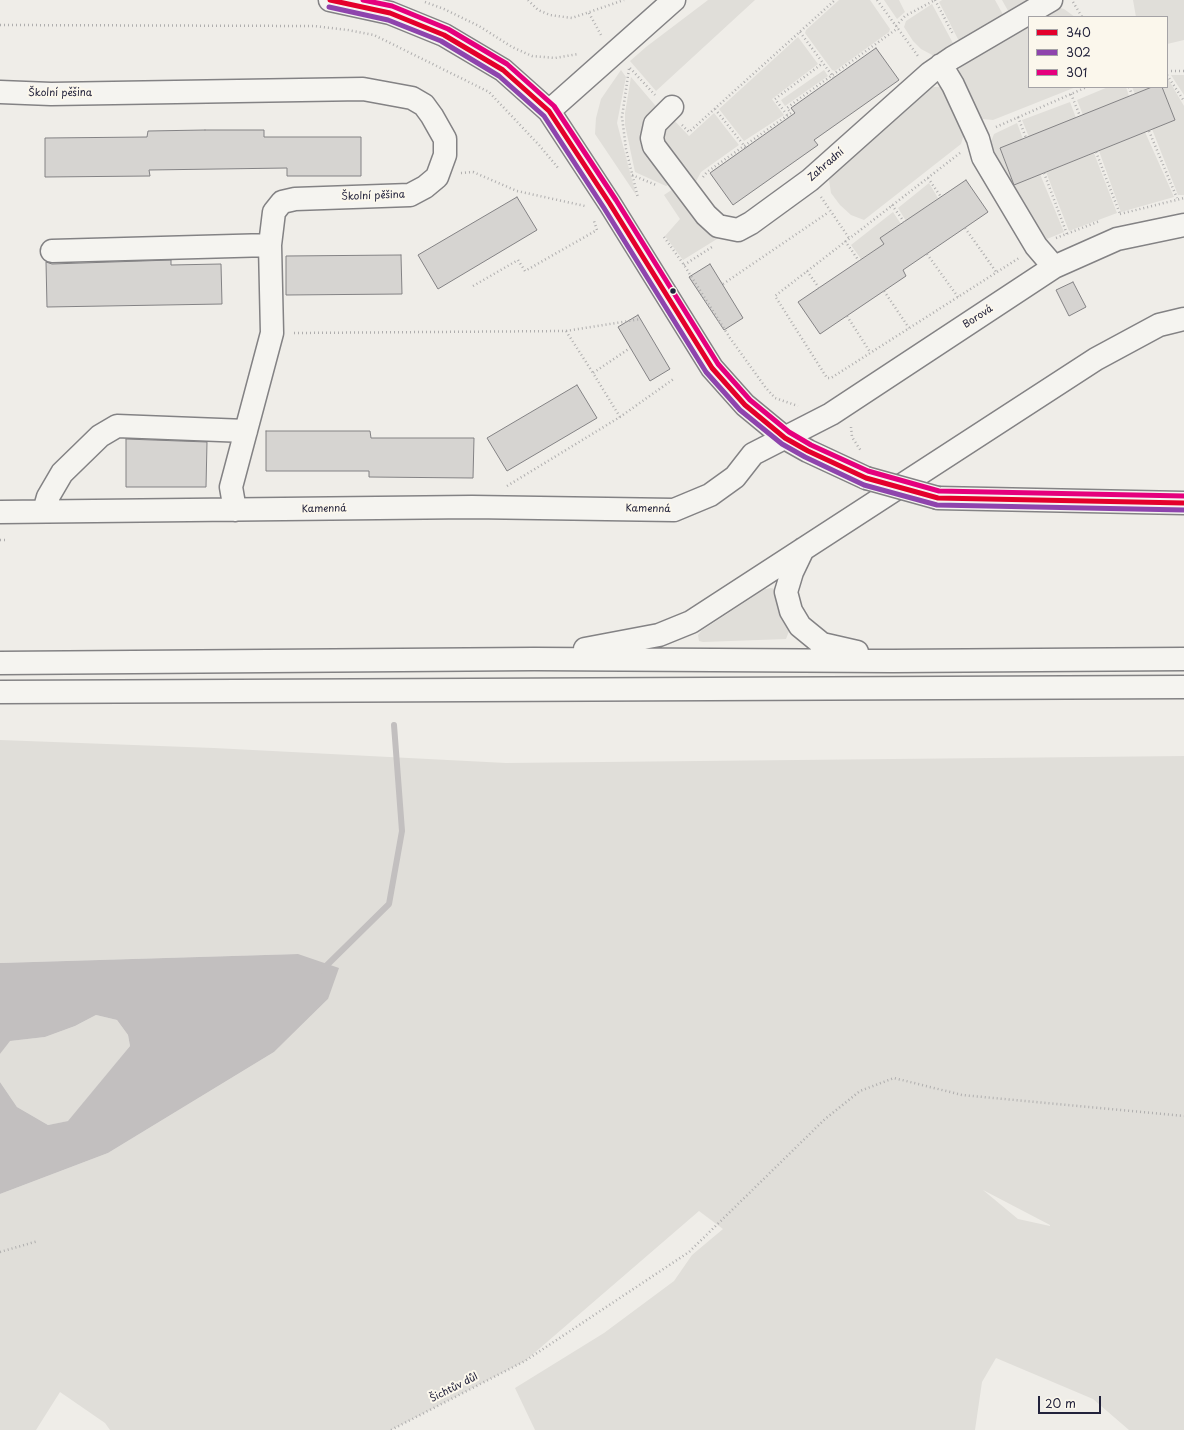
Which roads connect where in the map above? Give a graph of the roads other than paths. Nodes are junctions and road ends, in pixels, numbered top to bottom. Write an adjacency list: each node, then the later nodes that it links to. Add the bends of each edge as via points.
1 (330, 0): 7 (main road, via 390,13 444,35 503,70)
2 (674, 0): 7 (main road)
3 (1051, 0): 4 (main road, Zahradní)
4 (935, 69): 6 (main road, Zahradní, via 810,180 738,230 718,226 706,215 654,146 652,138 655,124); 11 (main road, via 953,85 978,139 983,157 1036,246)
5 (0, 92): 9 (main road, Školní pěšina, via 51,94 363,89 399,94 424,105 445,139 445,155 437,177 410,195 295,199 282,202 274,212)
6 (670, 108)
7 (549, 111): 14 (main road, via 712,368 745,405)
8 (1184, 225): 11 (main road, Borová, via 1117,239)
9 (270, 245): 10 (main road); 13 (main road, Školní pěšina, via 272,333)
10 (52, 251)
11 (1054, 267): 14 (main road, Borová, via 841,418)
12 (1184, 319): 19 (main road, via 1159,325 1096,359)
13 (246, 431): 16 (main road, Školní pěšina, via 231,487); 17 (main road, via 117,426 100,436 62,473 48,497)
14 (785, 438): 15 (main road, bridge, via 866,478 938,498); 16 (main road, Kamenná, via 753,454 735,476 710,495 674,510 472,507)
15 (1184, 503)
16 (235, 510): 17 (main road, Kamenná)
17 (44, 511): 18 (main road, Kamenná)
18 (0, 512)
19 (804, 548): 20 (main road, via 691,622 659,635); 22 (main road, via 792,572 786,592 791,611 800,626 822,644)
20 (534, 658): 22 (main road); 23 (main road)
21 (1184, 659): 22 (main road)
22 (893, 661)
23 (0, 663)
24 (1184, 687): 25 (main road)
25 (0, 692)

